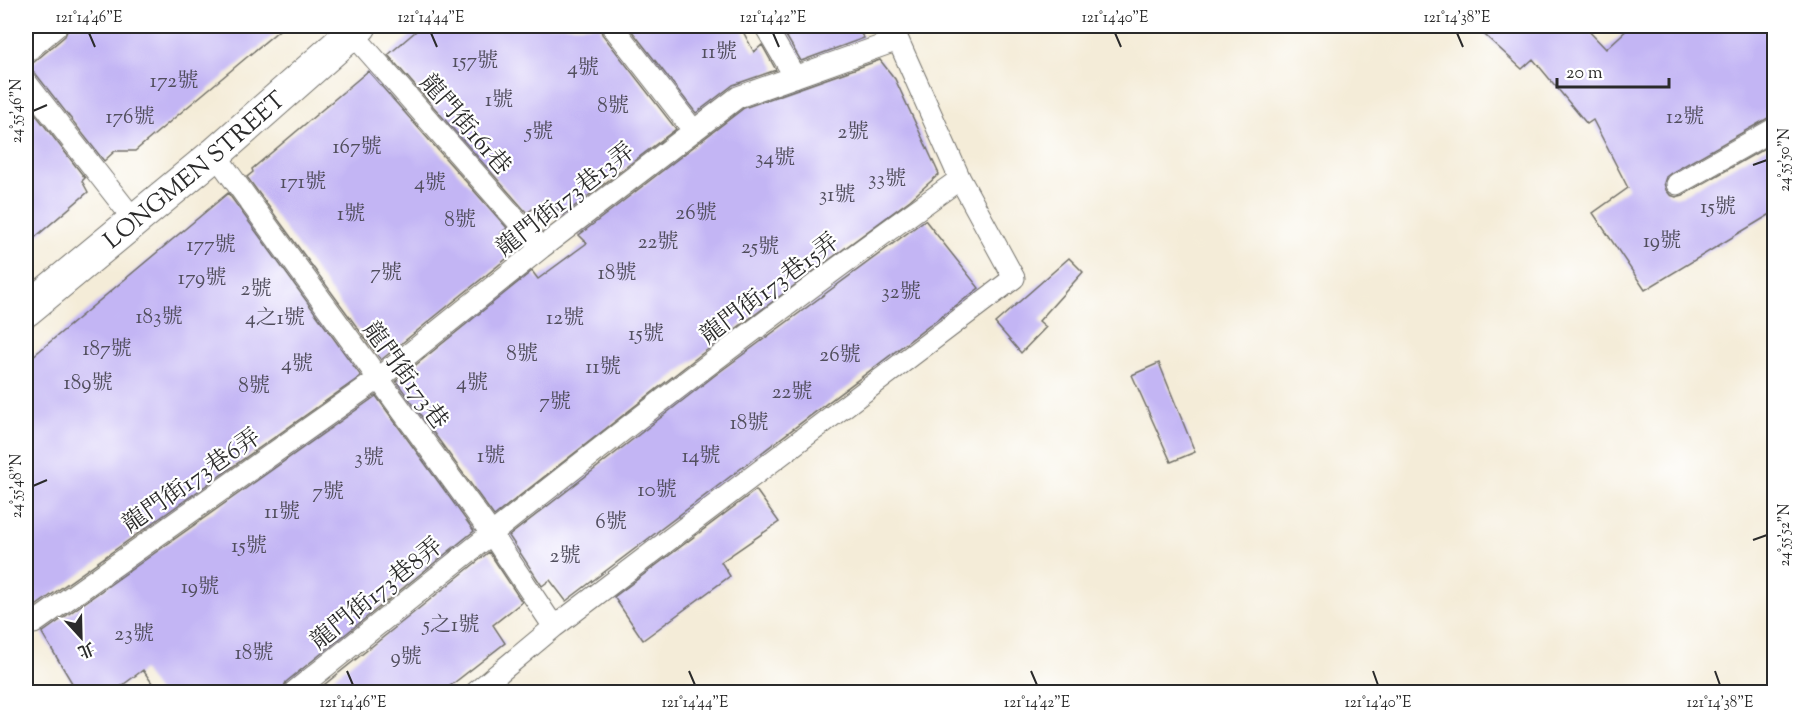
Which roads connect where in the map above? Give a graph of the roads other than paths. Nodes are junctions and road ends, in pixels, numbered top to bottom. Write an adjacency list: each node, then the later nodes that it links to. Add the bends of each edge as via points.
1 (57, 26): 5 (lane)
2 (612, 26): 9 (lane)
3 (765, 26): 6 (lane)
4 (356, 29): 10 (street, LONGMEN STREET); 14 (lane, 龍門街161巷)
5 (26, 52)
6 (795, 77): 9 (lane, 龍門街173巷13弄, via 738,97); 11 (lane, 龍門街173巷13弄, via 898,40)
7 (26, 82): 13 (lane)
8 (1774, 129): 12 (lane)
9 (694, 131): 14 (lane, 龍門街173巷13弄)
10 (215, 154): 13 (street, LONGMEN STREET); 16 (lane, 龍門街173巷)
11 (960, 179): 17 (lane, 龍門街173巷15弄); 19 (lane, via 1014,278)
12 (1677, 184)
13 (135, 221): 15 (street, LONGMEN STREET)
14 (541, 248): 16 (lane, 龍門街173巷13弄)
15 (26, 310)
16 (378, 379): 17 (lane, 龍門街173巷); 18 (lane, 龍門街173巷6弄)
17 (491, 533): 19 (lane, 龍門街173巷); 20 (lane, 龍門街173巷8弄)
18 (34, 623)
19 (554, 627): 21 (lane)
20 (294, 693)
21 (476, 693)

